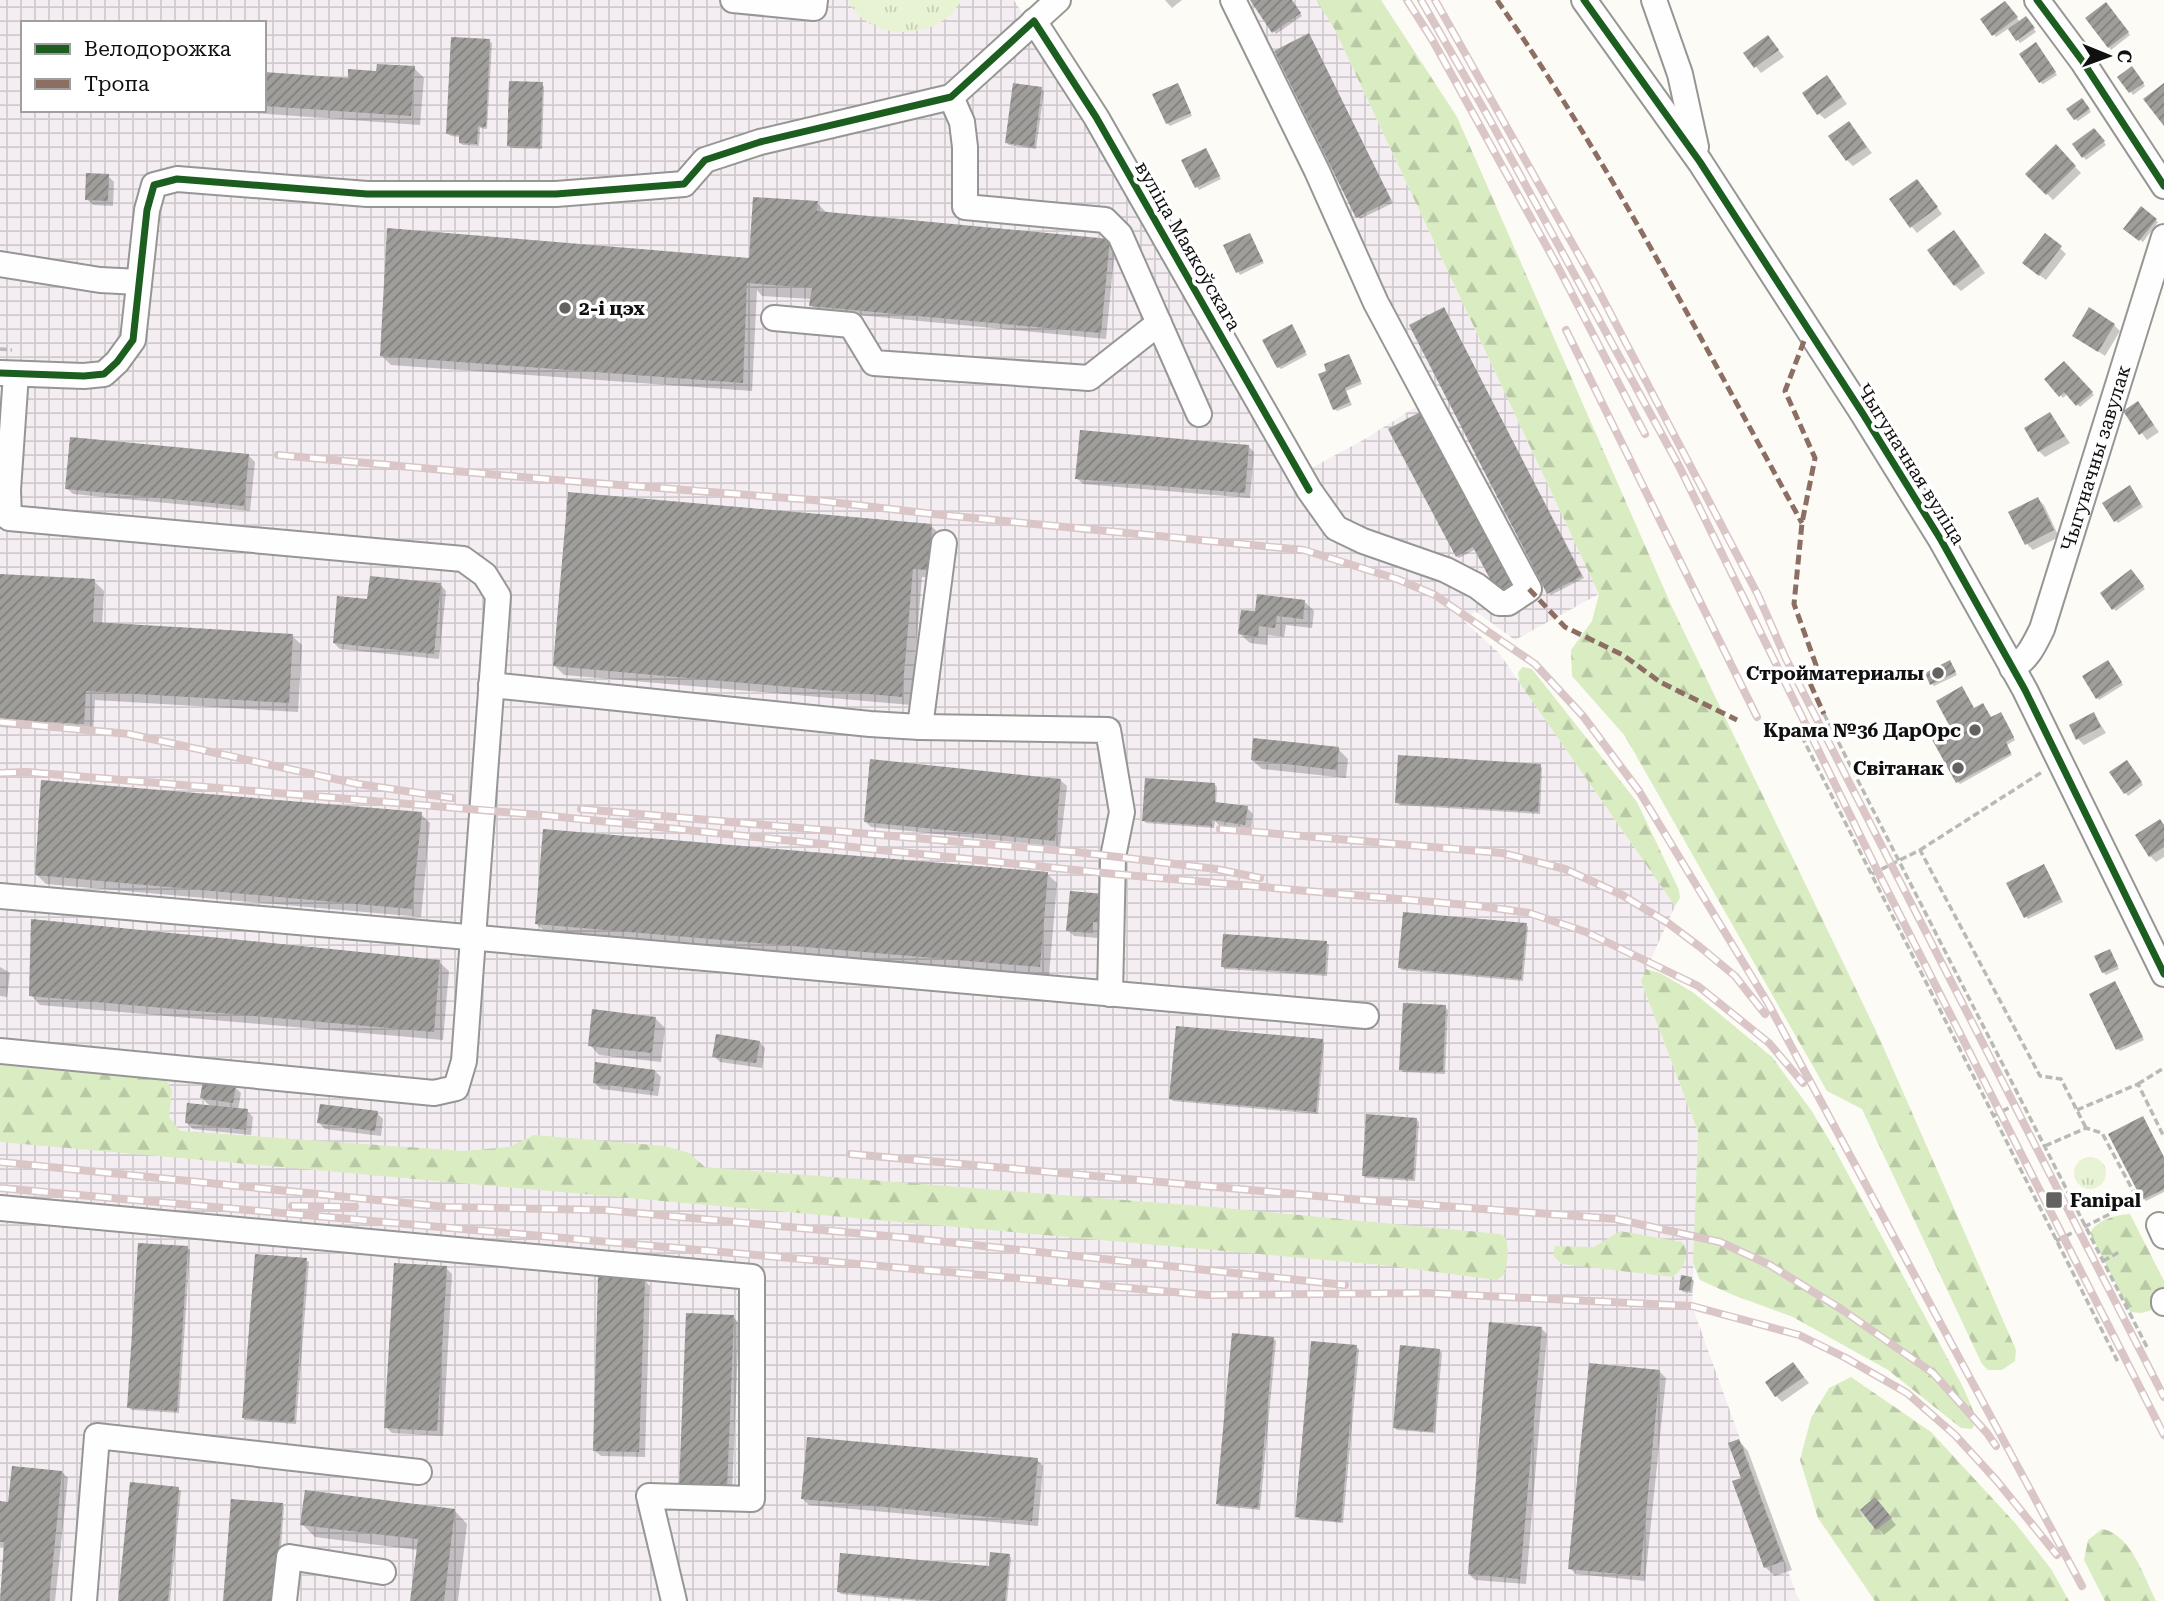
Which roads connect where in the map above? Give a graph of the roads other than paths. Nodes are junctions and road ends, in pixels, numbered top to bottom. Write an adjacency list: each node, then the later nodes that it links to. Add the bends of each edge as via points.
1 (733, 0): 2 (street, via 814,8)
2 (815, 0)
3 (1058, 0): 8 (street)
4 (1233, 0): 8 (street, вуліца Маякоўскага, via 1376,303 1529,589 1508,603 1499,603 1446,570 1336,528 1309,491 1096,117)
5 (1584, 0): 10 (street, Чыгуначная вуліца)
6 (1654, 0): 9 (street)
7 (2037, 0): 13 (street)
8 (1034, 20): 11 (street)
9 (1680, 74): 10 (street); 12 (street)
10 (1651, 91): 12 (street, Чыгуначная вуліца)
11 (951, 97): 16 (street, via 760,142 705,160 684,184 556,194 367,194 177,179 154,185); 18 (street, via 962,122 965,207 1105,220 1120,235)
12 (1700, 162): 23 (street, Чыгуначная вуліца, via 1920,506)
13 (2164, 186)
14 (2164, 237): 23 (street, Чыгуначны завулак, via 2042,629 2028,654)
15 (0, 264): 16 (street)
16 (139, 282): 19 (street, via 133,340 104,374 84,376)
17 (774, 318): 18 (street, via 850,325 874,363 1089,378)
18 (1159, 323): 20 (street)
19 (10, 366): 21 (street)
20 (1199, 414)
21 (5, 518): 24 (street, via 463,559 485,575 498,596)
22 (944, 543): 25 (street)
23 (2012, 668): 28 (street, Чыгуначная вуліца)
24 (491, 685): 25 (street); 27 (street)
25 (920, 727): 29 (street, via 1108,730 1122,812 1113,857)
26 (0, 896): 27 (street)
27 (473, 939): 29 (street); 31 (street, via 464,1061 456,1088 434,1093)
28 (2164, 974)
29 (1110, 994): 30 (street)
30 (1366, 1016)
31 (0, 1051)
32 (0, 1208): 37 (street, via 752,1277 752,1499 649,1496)
33 (419, 1472): 35 (street, via 97,1436)
34 (383, 1572): 36 (street, via 289,1557)
35 (84, 1601)
36 (284, 1601)
37 (674, 1601)

